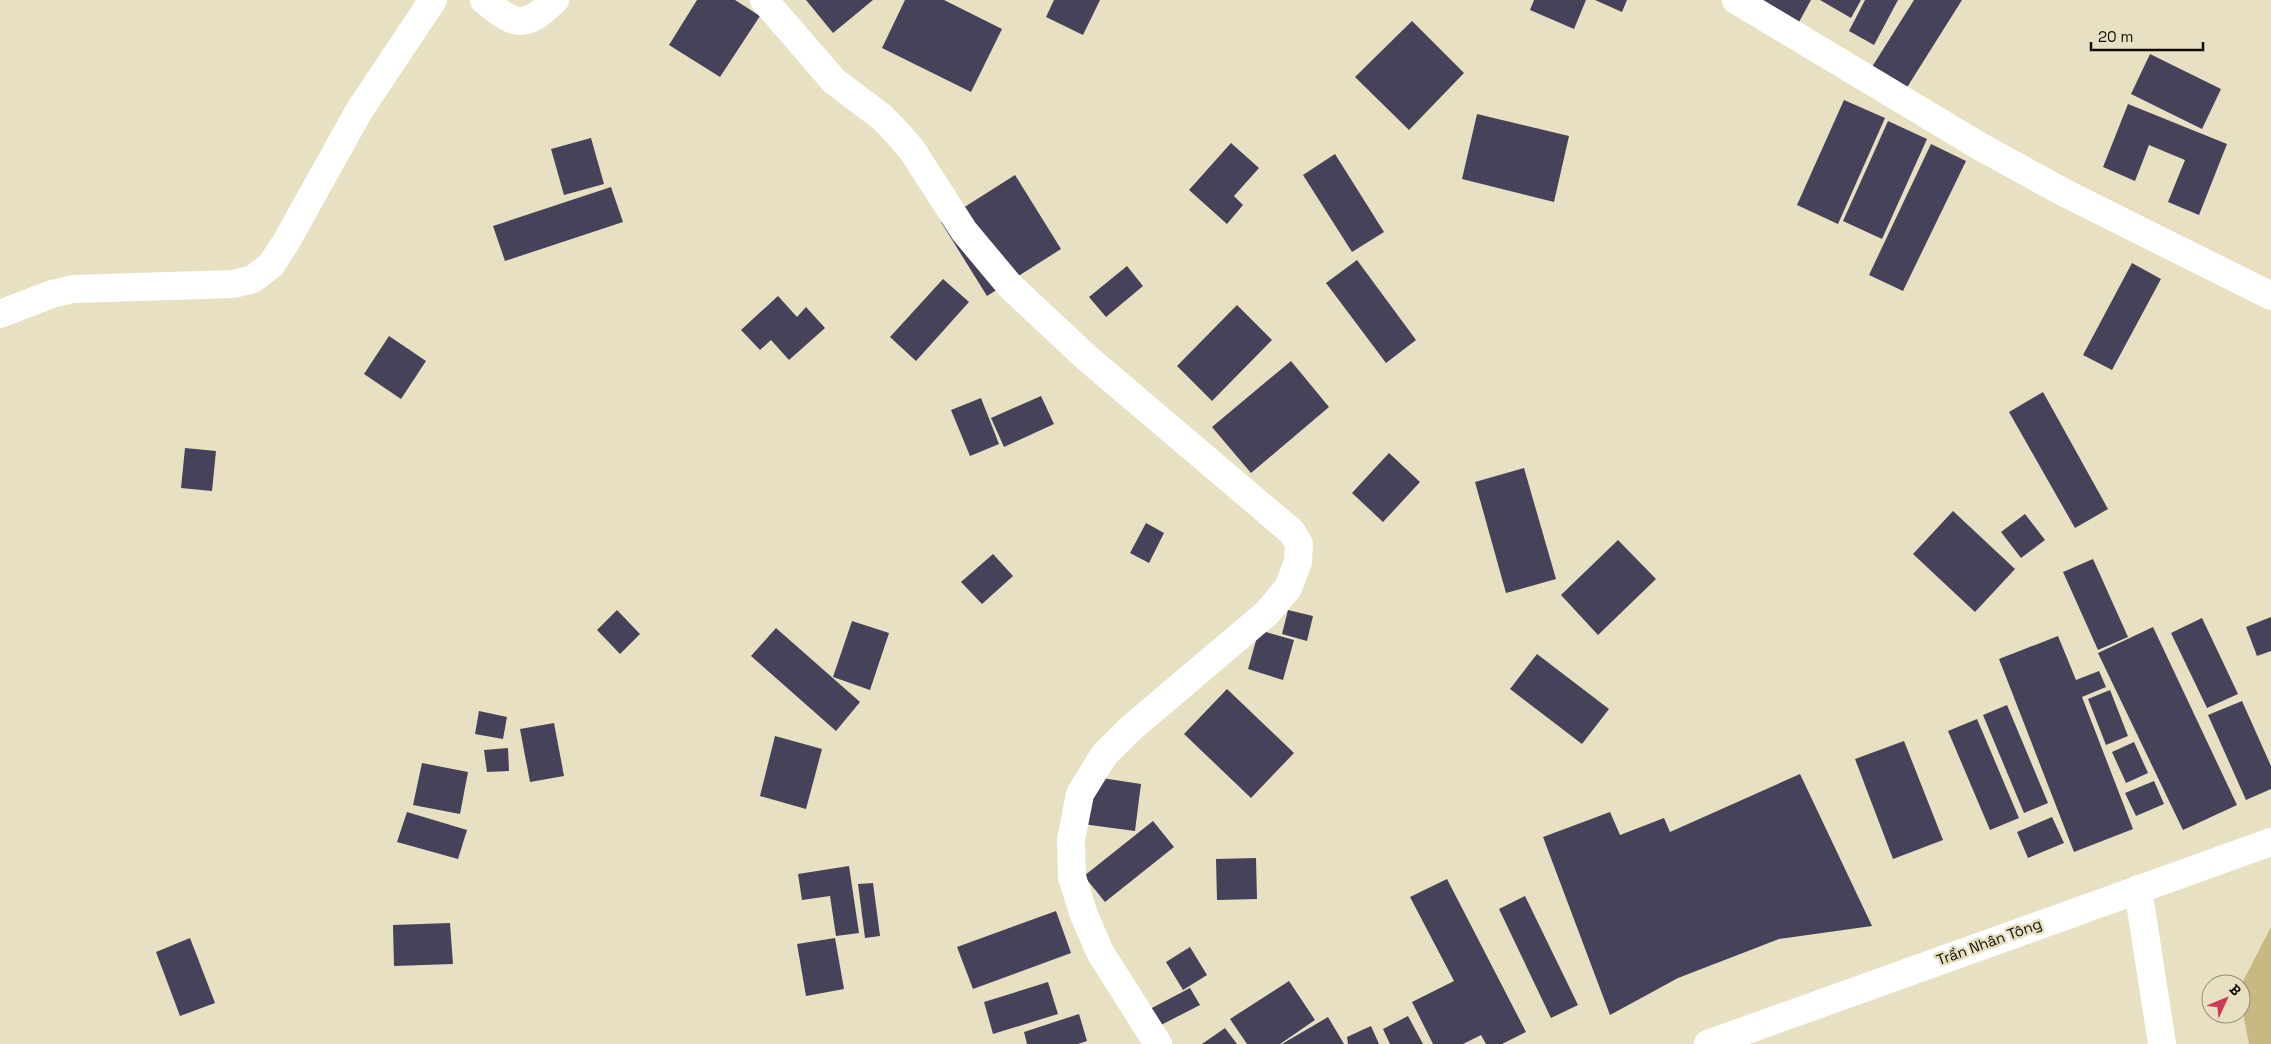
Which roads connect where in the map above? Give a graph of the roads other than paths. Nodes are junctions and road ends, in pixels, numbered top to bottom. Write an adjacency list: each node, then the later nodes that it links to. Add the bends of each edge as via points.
1 (434, 0): 7 (street, via 359,111 286,242 271,265 253,279 234,284 74,289)
2 (484, 0): 3 (street, via 505,18 516,21 530,20)
3 (555, 0)
4 (764, 0): 10 (street, via 834,81 883,118 912,150 964,231 1010,286 1087,358 1292,532 1299,544 1298,562 1288,588 1267,614 1130,729 1104,755 1080,794 1071,840 1072,877 1100,952)
5 (1736, 0): 6 (street, via 1989,152)
6 (2271, 296)
7 (0, 314)
8 (2271, 842): 9 (street, Trần Nhân Tông)
9 (2138, 889): 11 (street, Trần Nhân Tông); 12 (street)
10 (1158, 1044)
11 (1708, 1044)
12 (2162, 1044)

